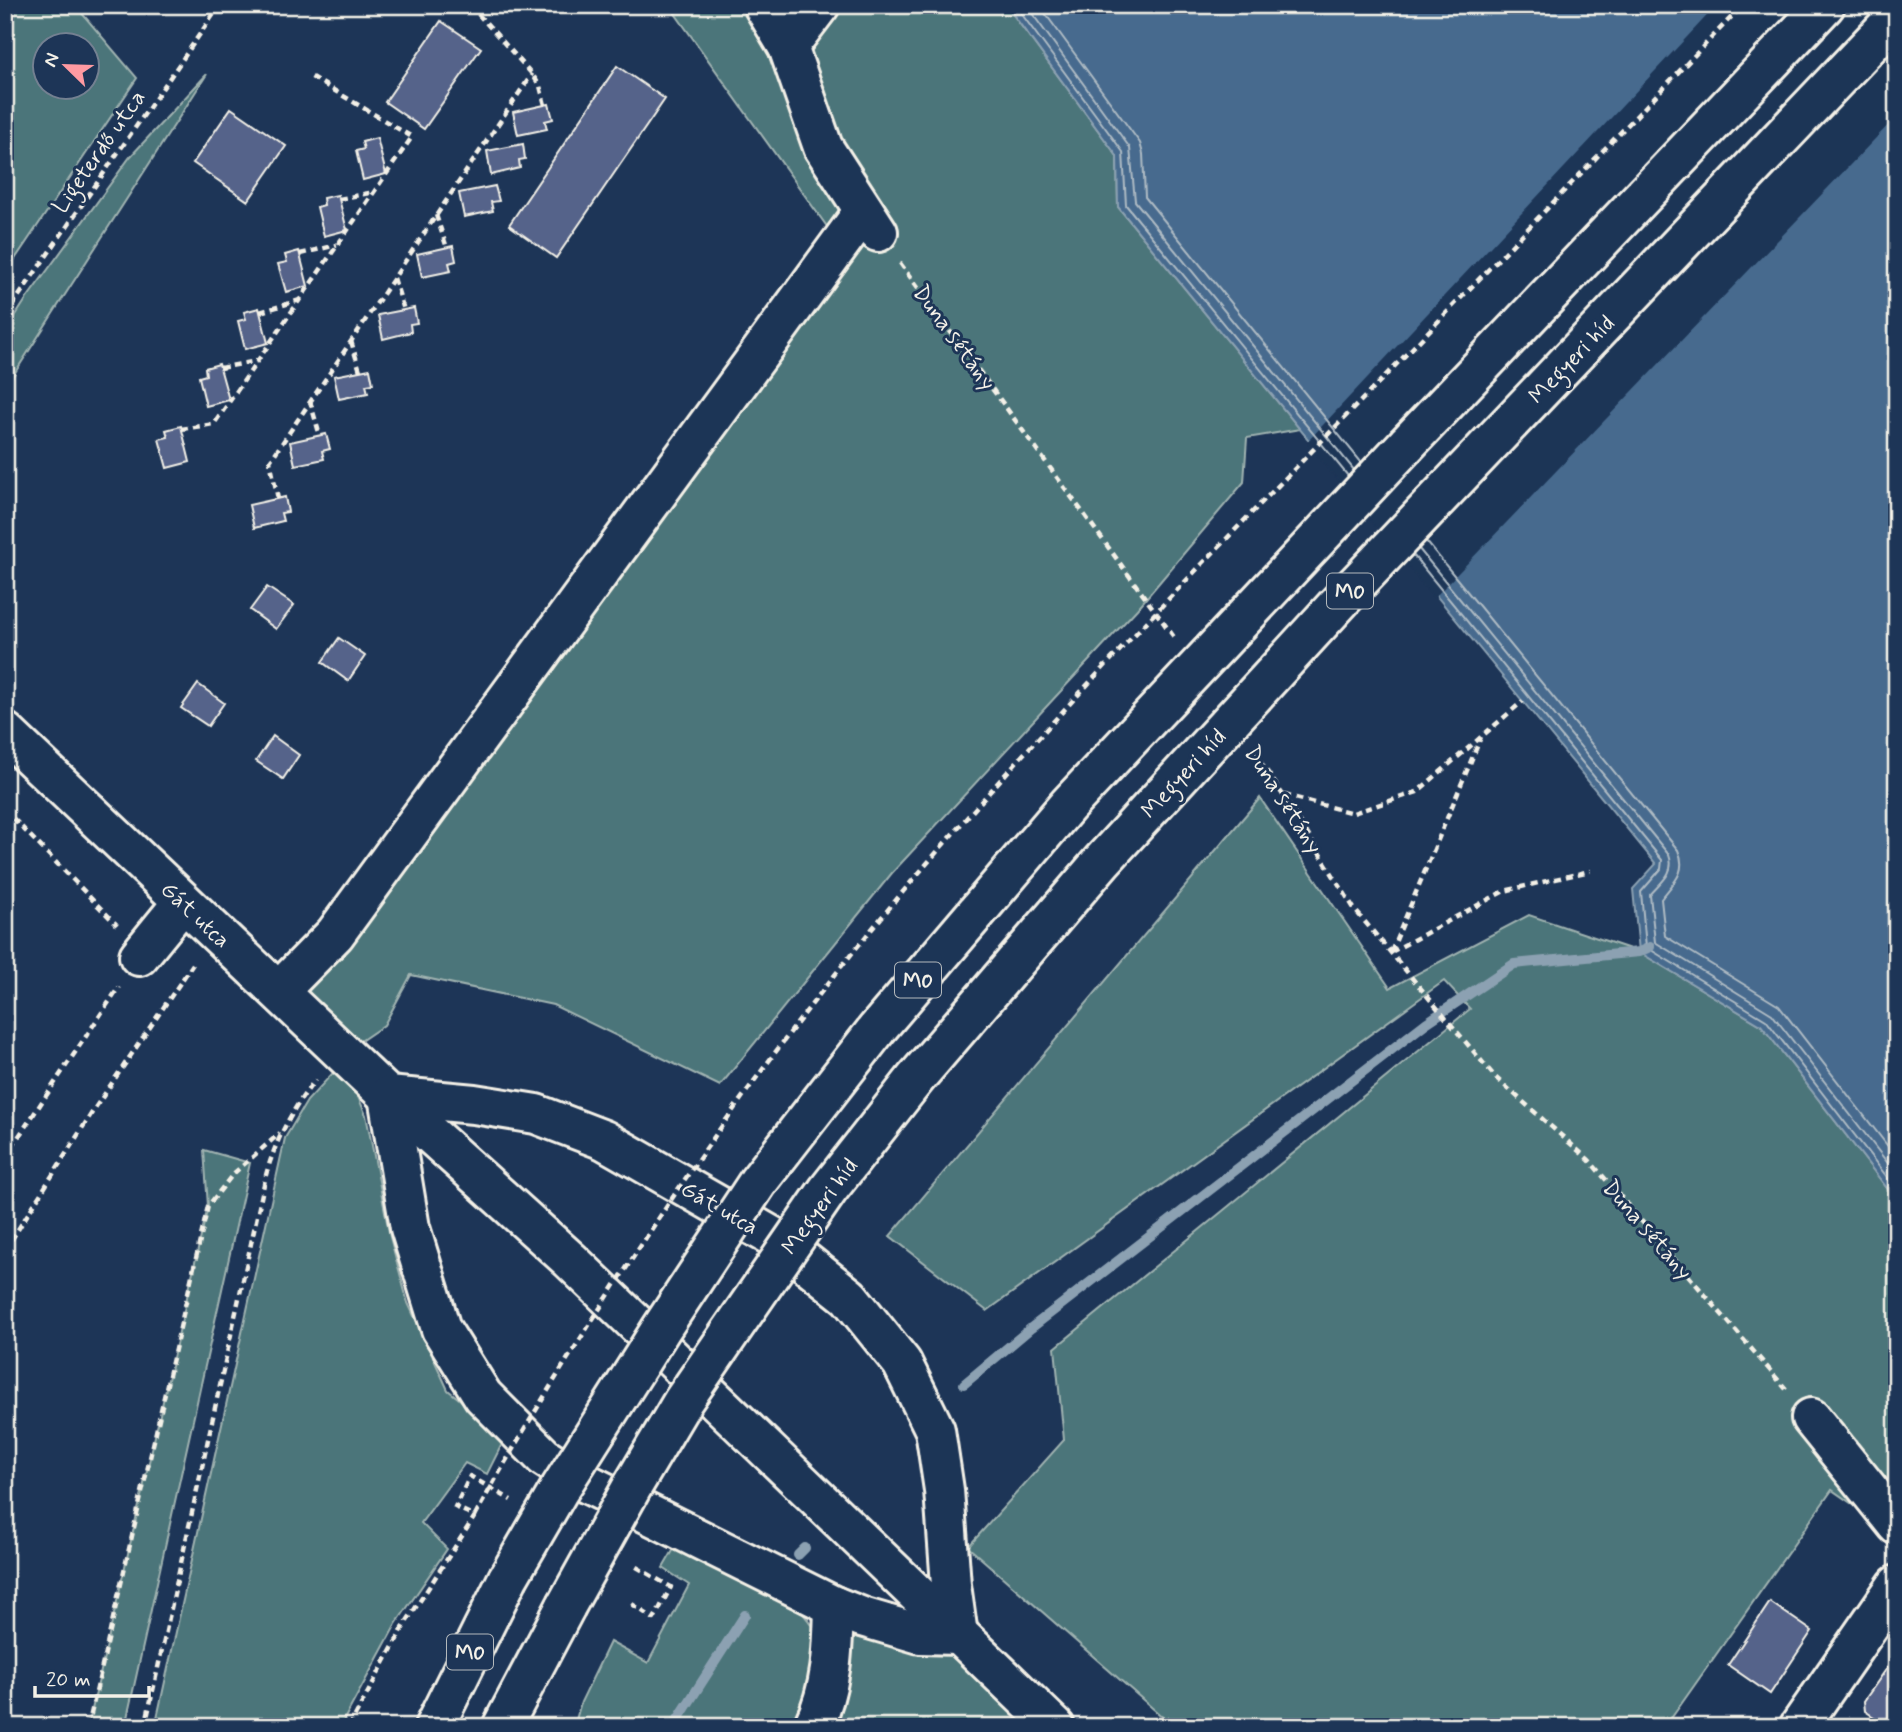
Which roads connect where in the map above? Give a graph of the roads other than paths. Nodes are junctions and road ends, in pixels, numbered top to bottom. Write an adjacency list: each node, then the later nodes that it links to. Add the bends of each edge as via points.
1 (763, 5): 5 (main road)
2 (820, 5): 5 (main road)
3 (1825, 5): 16 (main road, M0, bridge, via 1068,805 886,1018 758,1182 661,1329 508,1578)
4 (1897, 16): 17 (main road, Megyeri híd / M0, bridge, via 1344,597 1102,861 915,1078 828,1190 683,1401)
5 (788, 47): 9 (main road, via 823,147 871,223 335,934)
6 (5, 732): 7 (main road, Gát utca)
7 (183, 902): 8 (main road); 9 (main road, Gát utca)
8 (139, 956)
9 (279, 991): 10 (main road, Gát utca)
10 (388, 1096): 14 (main road, via 410,1228 441,1329 483,1396 544,1457 578,1479); 15 (main road, via 570,1260); 15 (main road, Gát utca, via 536,1115 604,1140 775,1238 849,1297 902,1363 935,1430)
11 (1811, 1418): 12 (main road)
12 (1897, 1525)
13 (1897, 1585): 20 (main road)
14 (834, 1606): 15 (main road, via 920,1634); 18 (main road, via 830,1676)
15 (958, 1635): 19 (main road)
16 (434, 1727)
17 (502, 1727)
18 (813, 1727)
19 (1055, 1727)
20 (1799, 1727)

